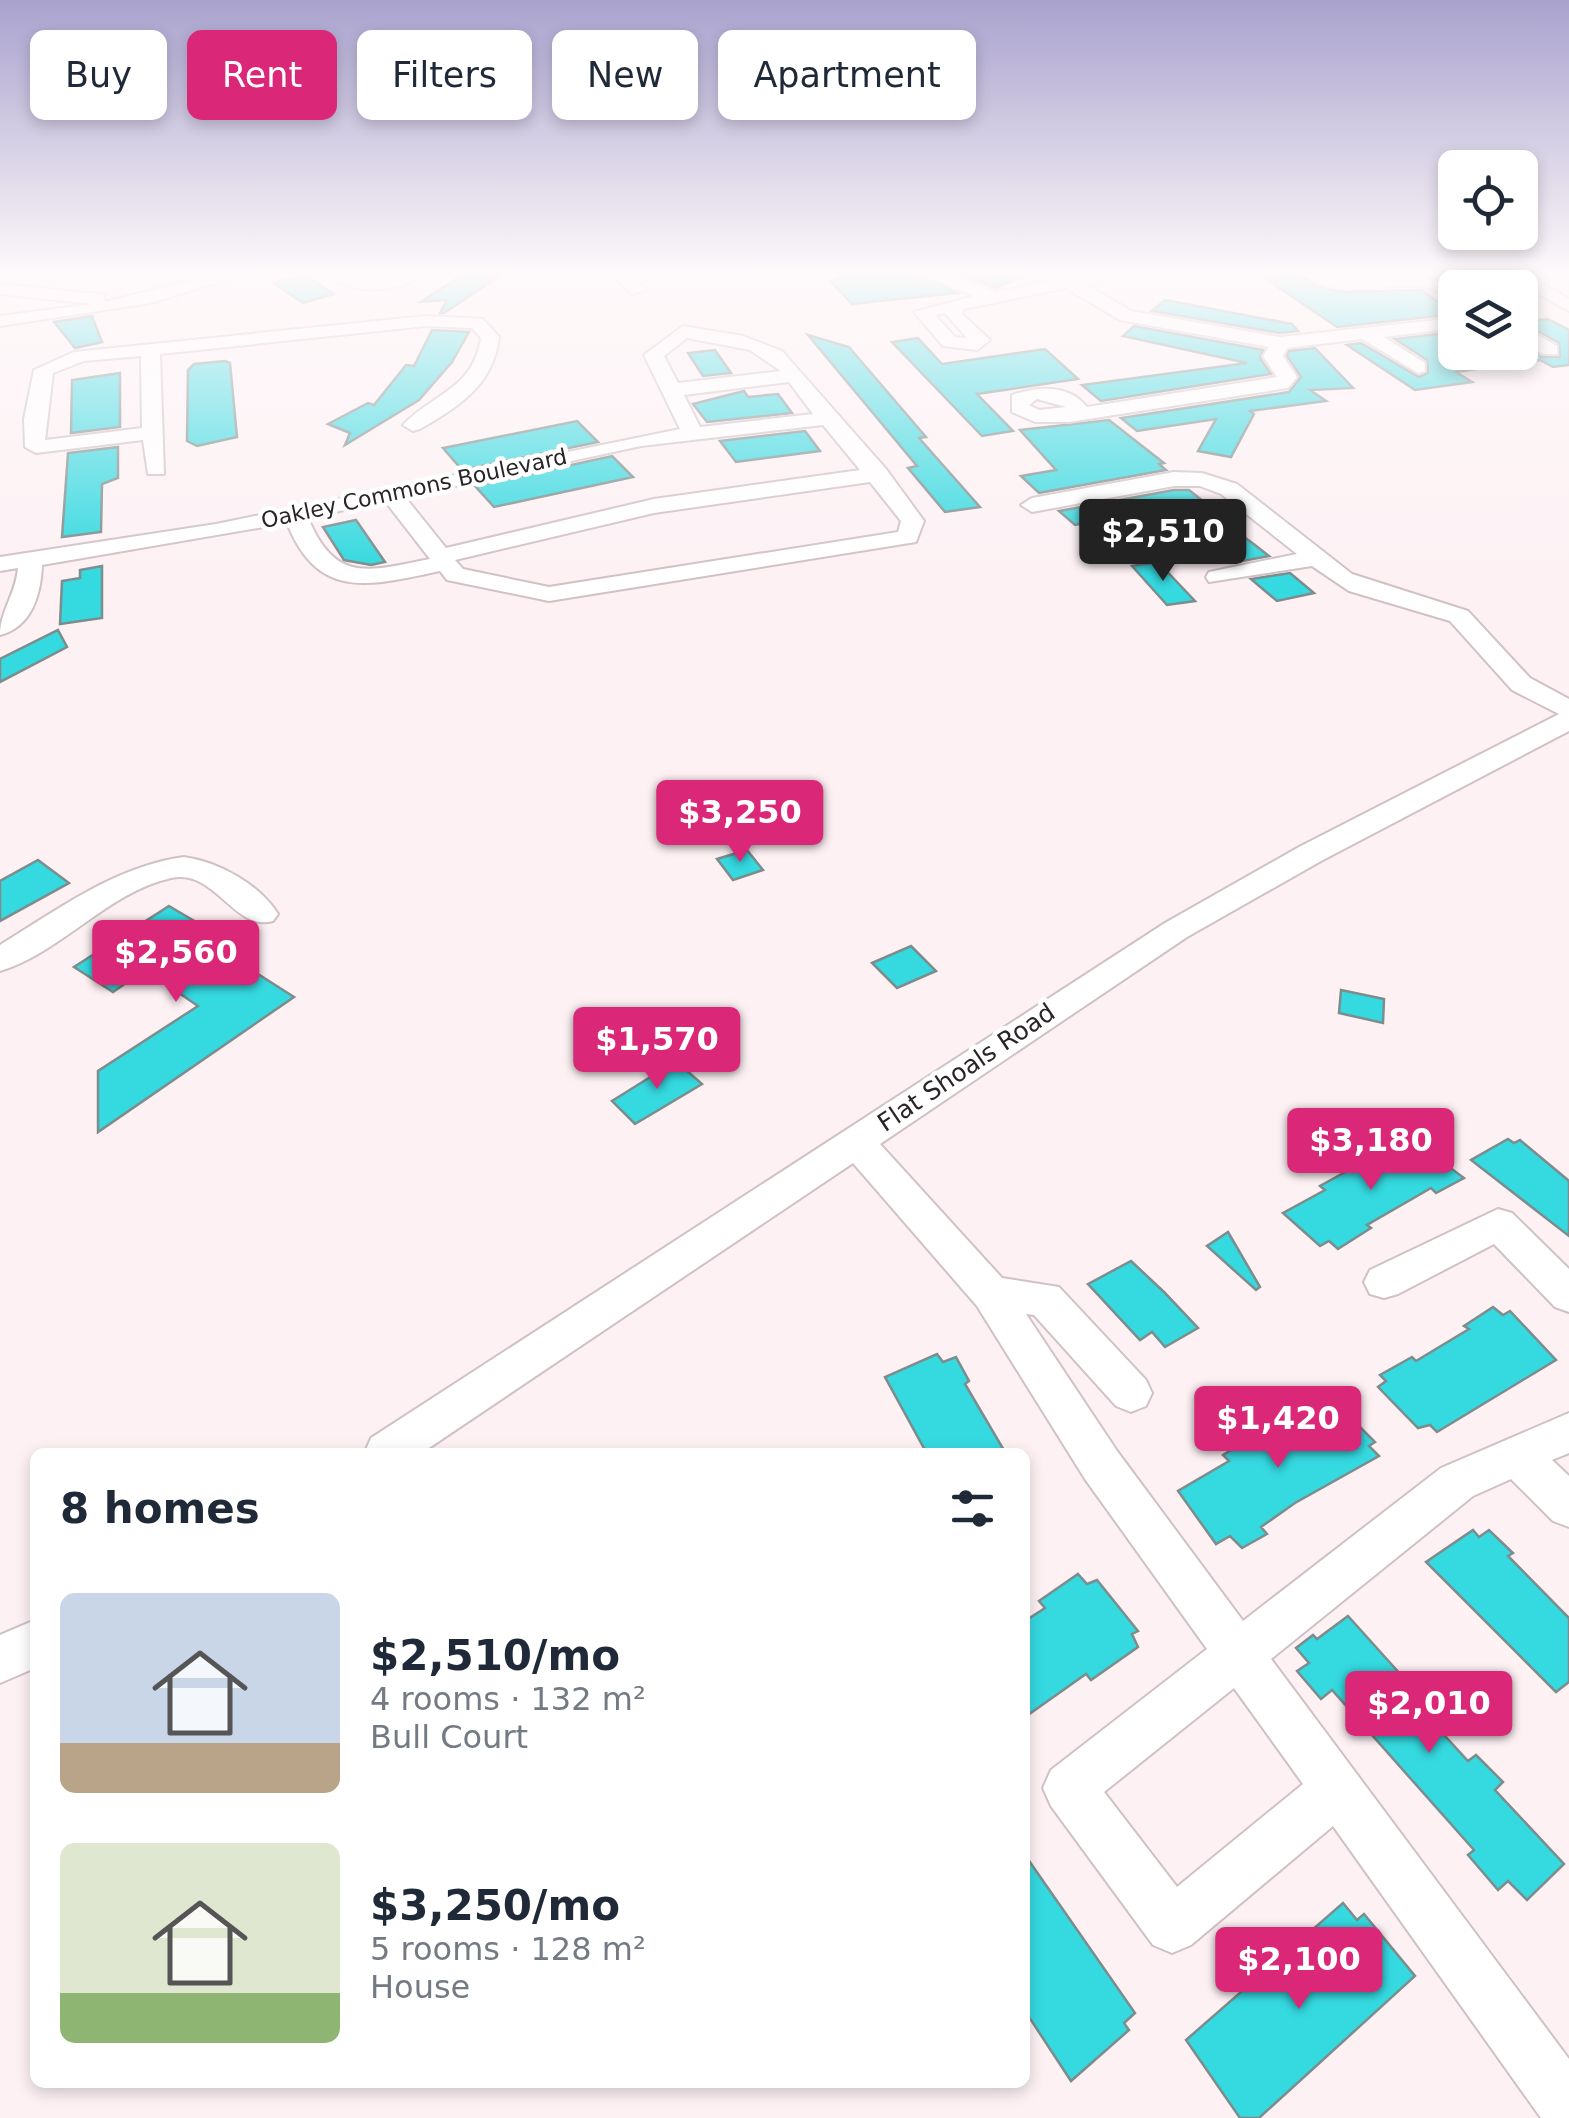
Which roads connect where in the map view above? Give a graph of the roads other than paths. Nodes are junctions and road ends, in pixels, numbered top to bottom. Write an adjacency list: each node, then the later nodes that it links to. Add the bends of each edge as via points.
1 (44, 372): 12 (street, via 41,397 23,426 36,447)
2 (151, 372): 12 (street)
3 (482, 372): 11 (street, via 447,406)
4 (659, 372): 8 (street)
5 (794, 372): 7 (street)
6 (1283, 372): 9 (street, via 1281,384)
7 (796, 375): 8 (street); 10 (street)
8 (673, 390): 13 (street)
9 (1069, 416)
10 (828, 418): 13 (street, Oakley Commons Boulevard); 15 (street)
11 (413, 426)
12 (153, 433): 14 (street)
13 (693, 434): 16 (street, Oakley Commons Boulevard)
14 (156, 469)
15 (878, 474): 20 (street, via 654,506); 20 (street, via 912,521 908,537 549,594 455,575)
16 (389, 492): 18 (street, Oakley Commons Boulevard); 20 (street)
17 (1032, 505): 19 (street, via 1174,479 1202,480 1229,489)
18 (294, 514): 20 (street, via 318,562 341,573 389,572); 21 (street, Oakley Commons Boulevard)
19 (1315, 558): 23 (street); 25 (street, via 1365,590 1436,604 1458,616 1520,683)
20 (443, 560)
21 (30, 561): 22 (street, Oakley Commons Boulevard); 24 (street, via 29,596)
22 (0, 564)
23 (1218, 577)
24 (0, 627)
25 (1569, 709)
26 (1569, 720): 29 (street, Flat Shoals Road, via 1176,930)
27 (262, 914): 28 (street, via 215,876 182,866 106,894)
28 (0, 960)
29 (856, 1142): 31 (street); 35 (street, Flat Shoals Road)
30 (1384, 1282): 32 (street, via 1498,1224)
31 (991, 1294): 33 (street, via 1044,1299); 39 (street, via 1102,1465)
32 (1569, 1294)
33 (1131, 1393)
34 (1569, 1432): 36 (street)
35 (393, 1448)
36 (1517, 1456): 37 (street); 39 (street, via 1458,1482)
37 (1569, 1506)
38 (30, 1646): 40 (street)
39 (1238, 1653): 41 (street); 41 (street, via 1070,1788 1172,1926)
40 (0, 1660)
41 (1337, 1789): 42 (street)
42 (1569, 2108)

